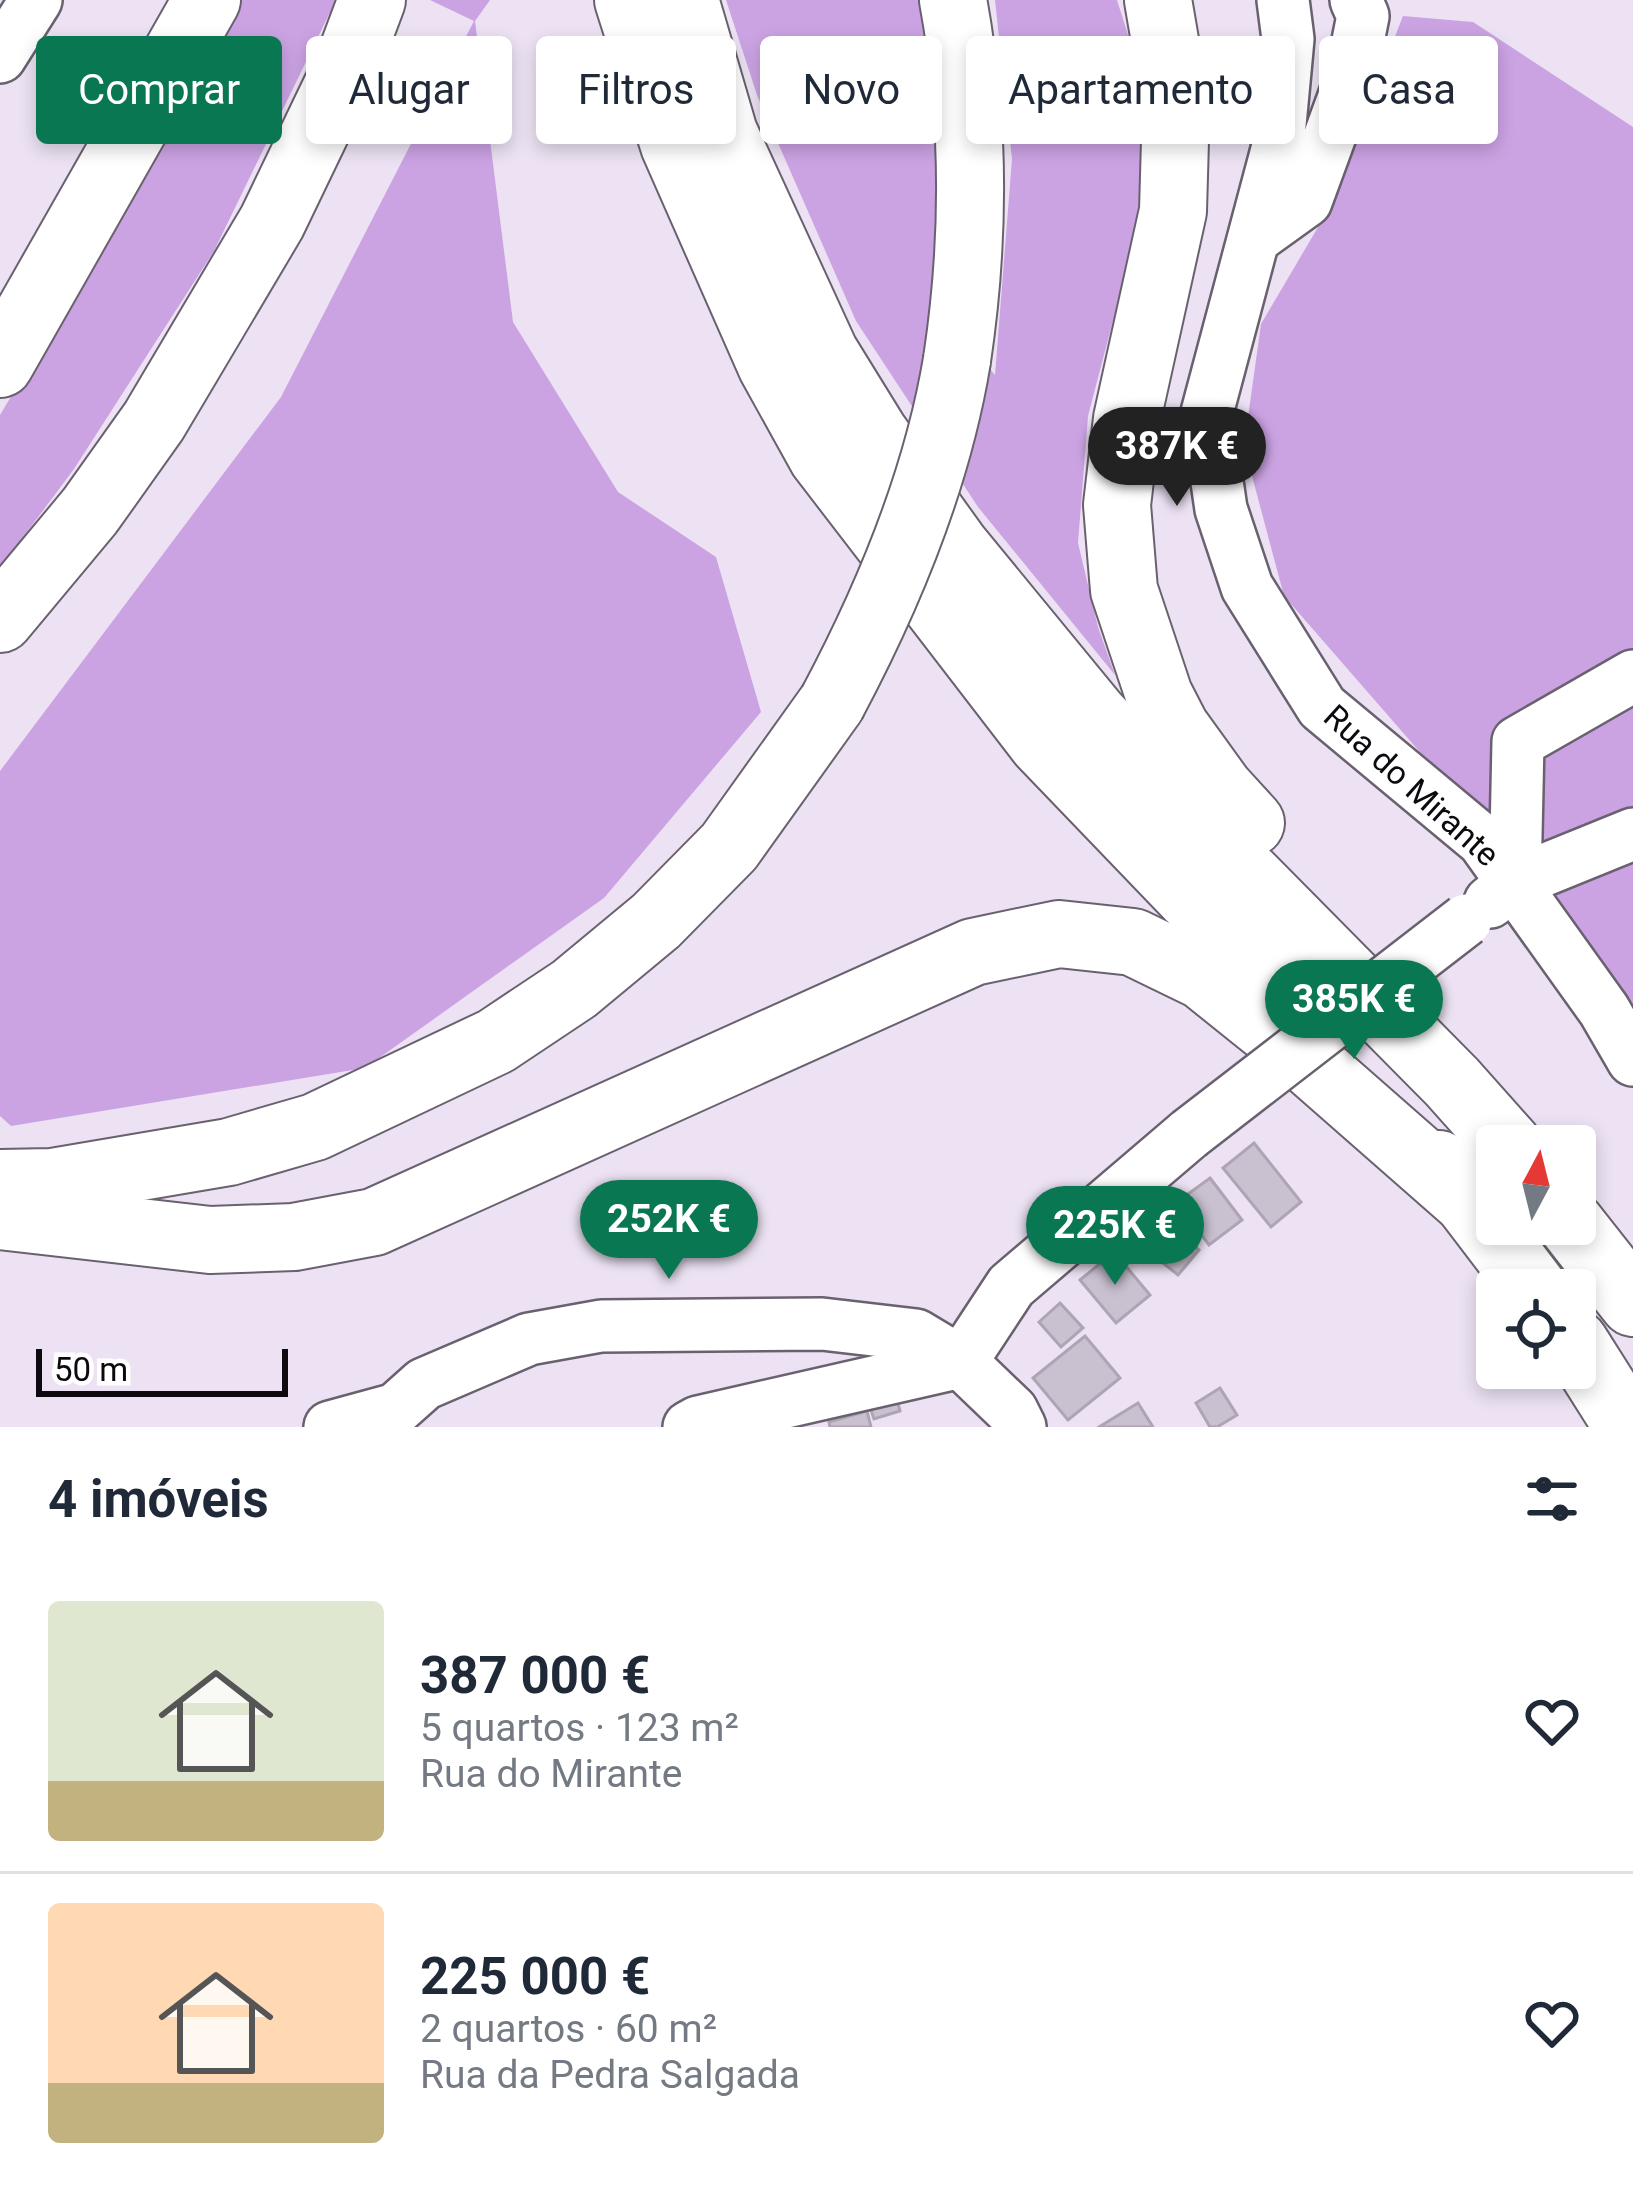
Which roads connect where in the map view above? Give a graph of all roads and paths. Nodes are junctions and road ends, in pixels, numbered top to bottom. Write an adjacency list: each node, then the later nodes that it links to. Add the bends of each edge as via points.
1 (36, 0): 10 (street)
2 (207, 0): 12 (highway)
3 (372, 0): 13 (highway, via 272,222 154,421)
4 (628, 0): 21 (highway, via 674,145 771,365 822,457 1042,743 1389,1105)
5 (685, 0): 18 (highway, via 724,133 825,353 956,547 1094,715)
6 (953, 0): 20 (highway, bridge, via 972,172 964,312 942,432 862,647 832,704 729,847 574,989 496,1041 315,1127 230,1152)
7 (1158, 0): 19 (highway, via 1176,105 1173,211 1127,419 1117,505 1124,590 1159,695 1197,760 1451,1042)
8 (1283, 0): 11 (street, Rua do Mirante, via 1288,39 1278,146)
9 (1365, 5): 11 (street, via 1350,81 1306,201)
10 (2, 47)
11 (1256, 237): 16 (street, Rua do Mirante, via 1208,413 1221,509 1247,586 1322,706 1483,841)
12 (0, 364)
13 (0, 619)
14 (1633, 676): 16 (street, via 1518,742)
15 (1633, 834): 16 (street)
16 (1515, 882): 17 (street, Rua do Mirante); 26 (street, bridge, via 1189,1134 1011,1286)
17 (1633, 1060)
18 (1491, 1125)
19 (1498, 1125)
20 (0, 1183)
21 (1466, 1200): 22 (highway, via 1203,976 1133,942 1059,934 973,952 374,1222 294,1238 210,1240); 24 (highway)
22 (0, 1216)
23 (1587, 1245): 25 (highway)
24 (1518, 1269)
25 (1633, 1303)
26 (962, 1362): 28 (street, via 916,1335 822,1324 601,1326 529,1339 424,1384); 30 (street); 31 (street)
27 (1596, 1376): 32 (highway)
28 (397, 1418): 29 (street)
29 (330, 1427)
30 (689, 1427)
31 (1020, 1427)
32 (1628, 1427)

